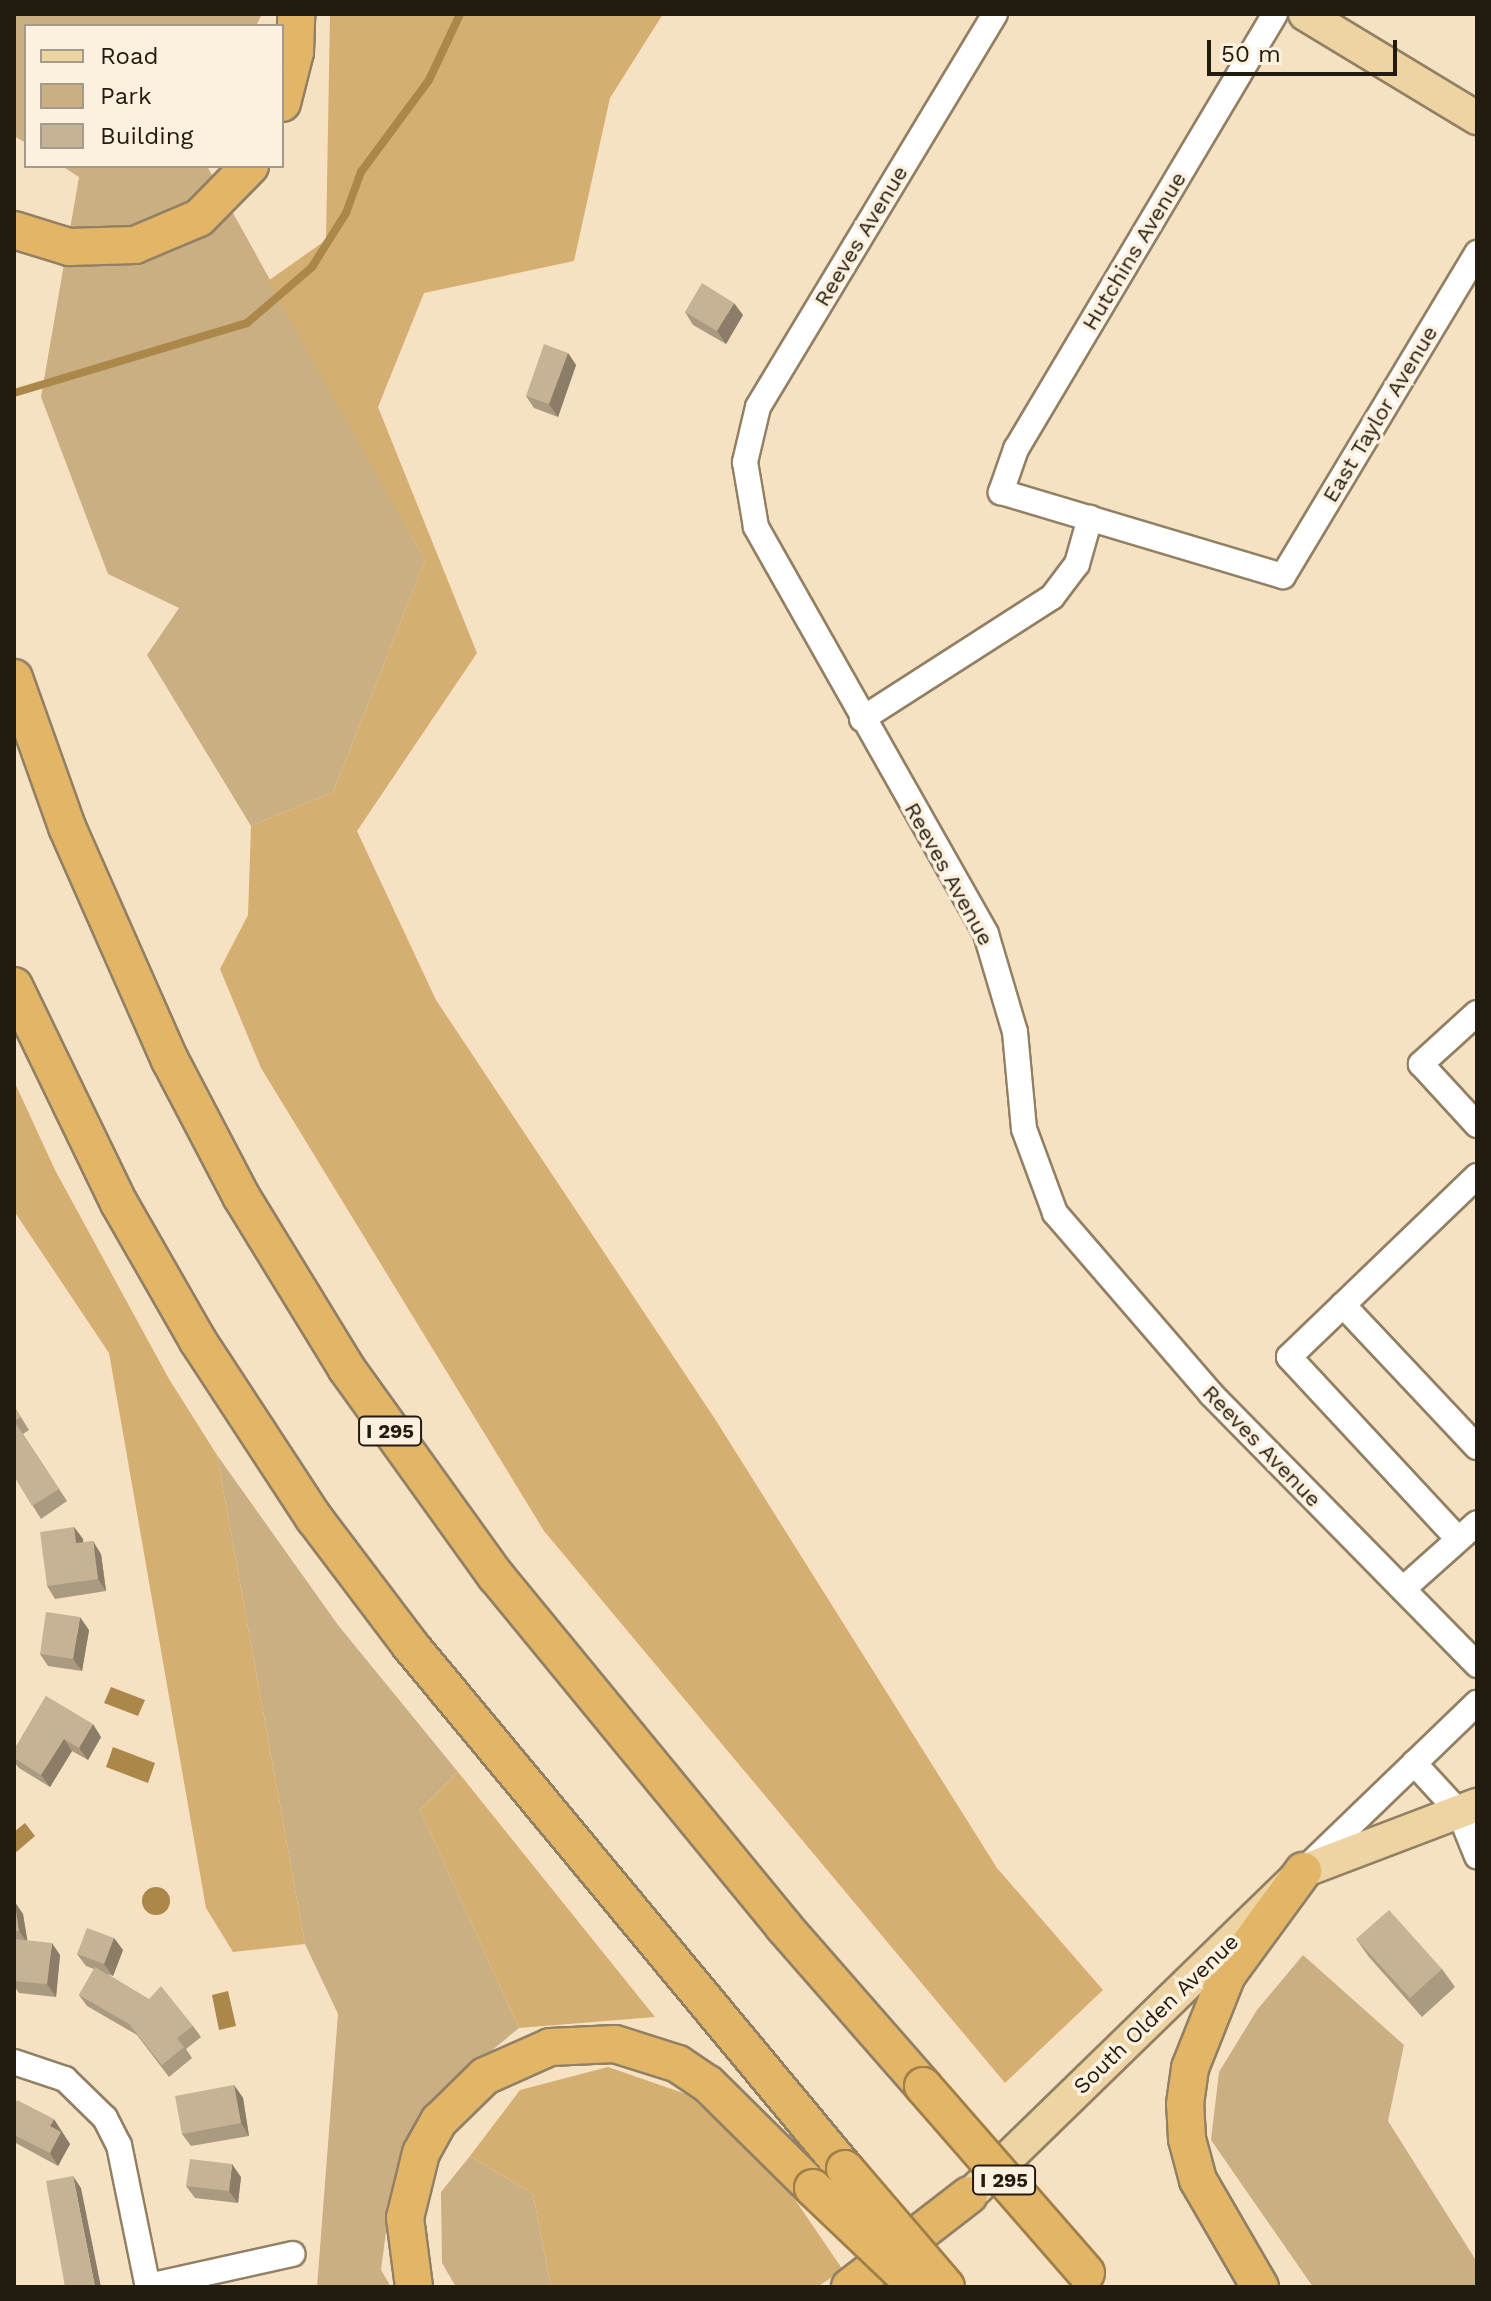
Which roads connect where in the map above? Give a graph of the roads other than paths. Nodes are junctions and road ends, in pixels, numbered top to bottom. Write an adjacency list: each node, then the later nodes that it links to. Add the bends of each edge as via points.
1 (296, 14): 5 (highway, via 295,52)
2 (995, 14): 12 (street, Reeves Avenue, via 758,407 749,434 746,492 756,527)
3 (1275, 14): 10 (street, Hutchins Avenue, via 1016,449 1001,492)
4 (1305, 14): 6 (main road)
5 (284, 95)
6 (1477, 118)
7 (248, 168): 8 (highway, via 199,218 135,245 69,247)
8 (14, 230)
9 (1477, 253): 10 (street, East Taylor Avenue, via 1283,576)
10 (1090, 518): 12 (street, via 1077,564 1052,597)
11 (14, 678): 31 (highway, I 295, bridge, via 67,827 170,1060 241,1196 347,1369 496,1576 784,1927)
12 (862, 719): 21 (street, Reeves Avenue, via 986,934 1015,1032 1024,1129 1055,1213 1211,1394)
13 (14, 986): 37 (highway, bridge, via 119,1203 198,1341 314,1518 410,1645)
14 (1477, 1013): 15 (street, via 1421,1064)
15 (1477, 1125)
16 (1477, 1176): 17 (street)
17 (1343, 1305): 18 (street); 20 (street, via 1289,1357)
18 (1477, 1447)
19 (1477, 1523): 20 (street)
20 (1458, 1539): 21 (street)
21 (1403, 1589): 22 (street, Reeves Avenue)
22 (1477, 1665)
23 (1477, 1703): 24 (street)
24 (1414, 1763): 25 (street); 27 (street)
25 (1468, 1808): 26 (street); 27 (main road, South Olden Avenue)
26 (1477, 1856)
27 (1303, 1871): 29 (main road, South Olden Avenue); 38 (highway, via 1227,1975 1190,2068 1185,2104 1198,2180)
28 (14, 2062): 32 (street, via 65,2079 105,2118 119,2145)
29 (969, 2195): 34 (highway); 35 (main road, South Olden Avenue)
30 (292, 2254): 32 (street)
31 (1092, 2280)
32 (148, 2286)
33 (414, 2287): 36 (highway, bridge, via 405,2218 410,2183 427,2142 460,2097 485,2076 550,2047 615,2044 678,2064 708,2084)
34 (850, 2287)
35 (877, 2287)
36 (917, 2287)
37 (946, 2287)
38 (1260, 2287)

